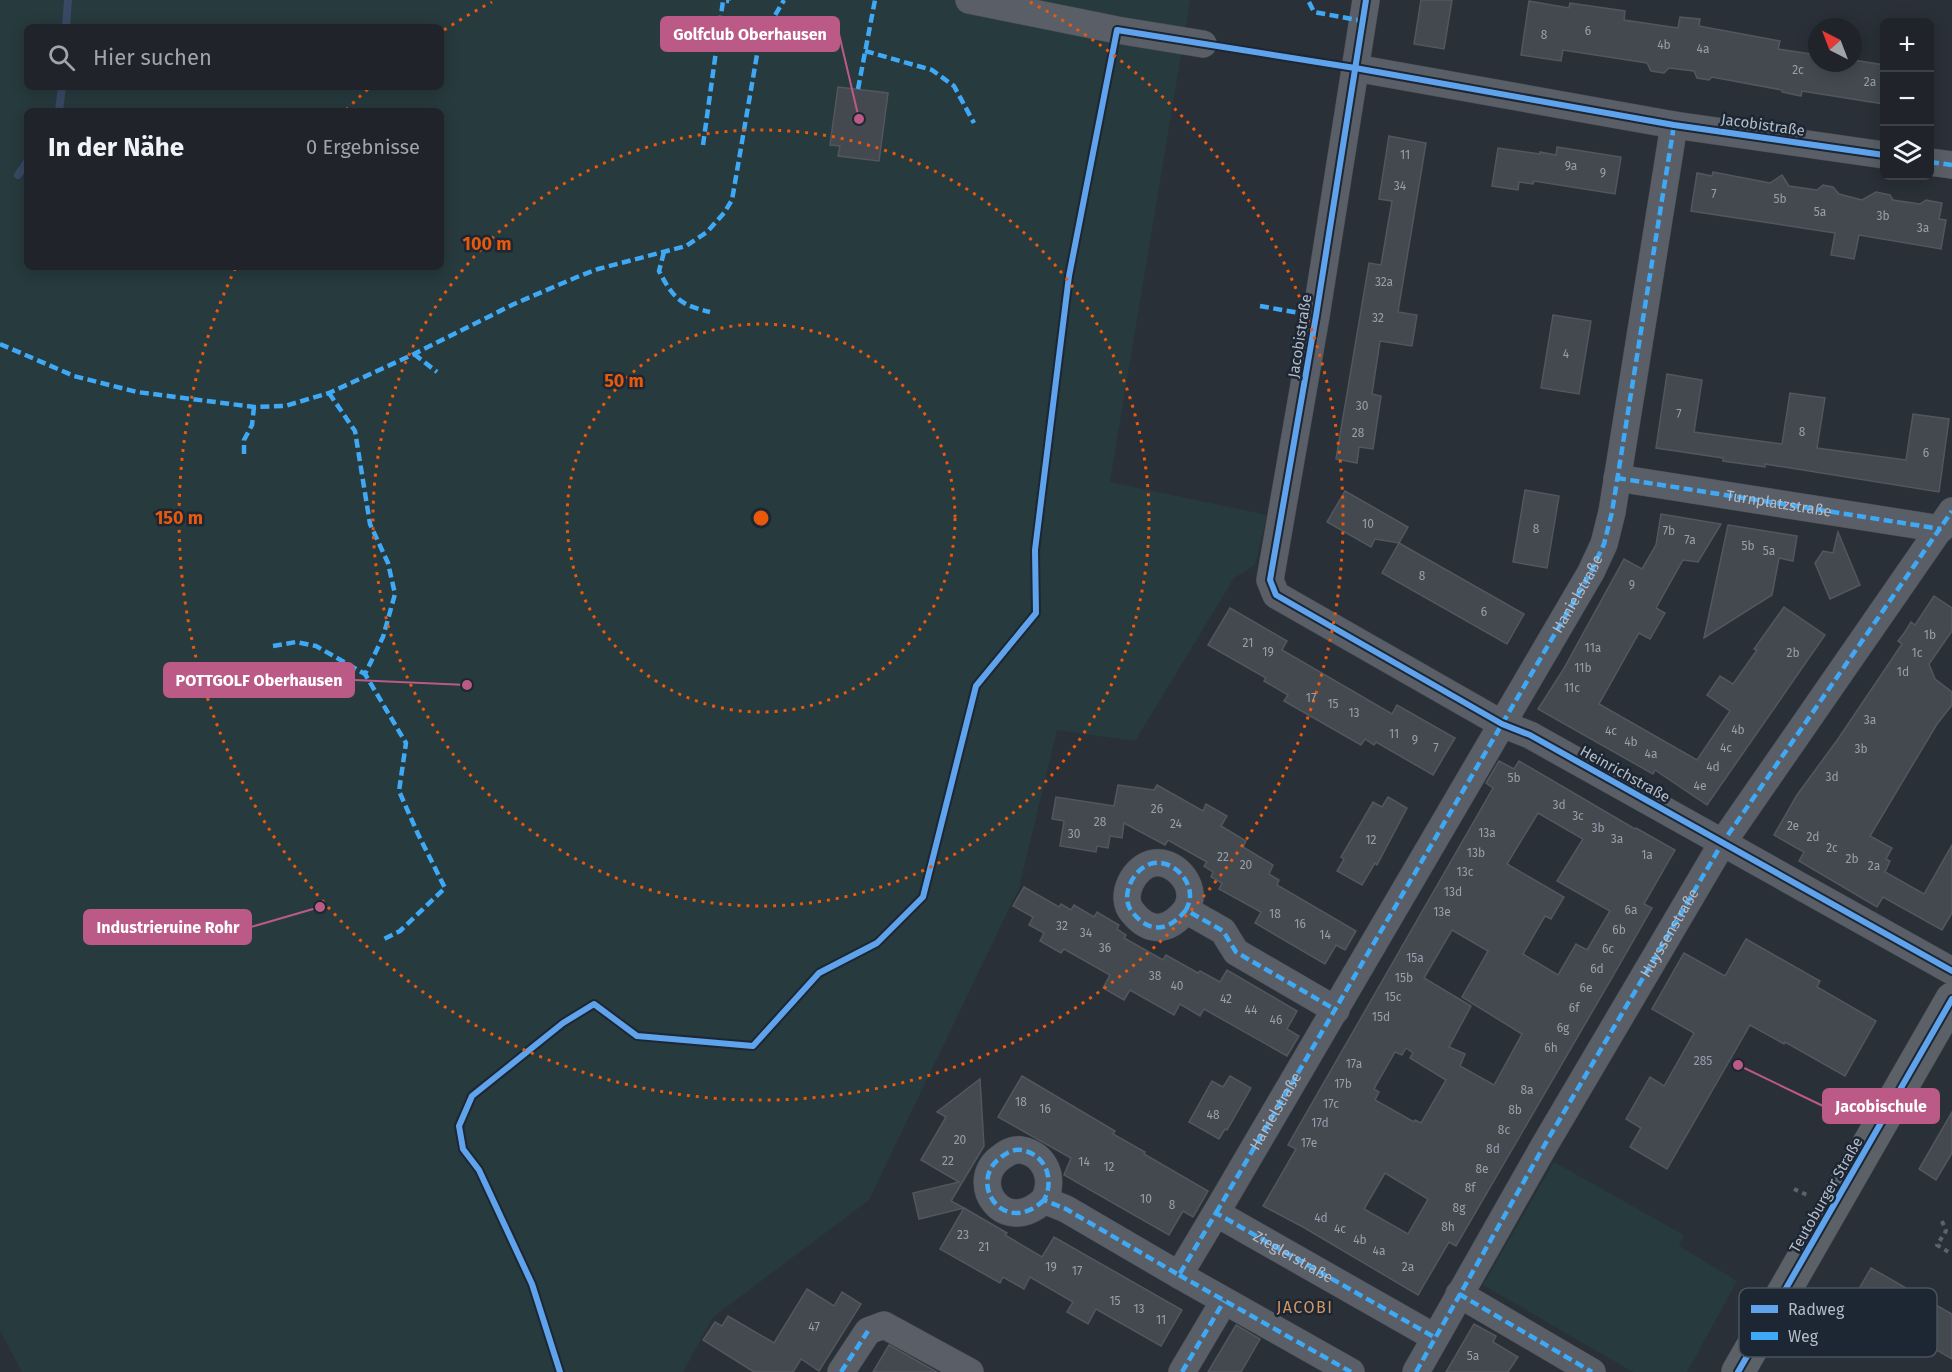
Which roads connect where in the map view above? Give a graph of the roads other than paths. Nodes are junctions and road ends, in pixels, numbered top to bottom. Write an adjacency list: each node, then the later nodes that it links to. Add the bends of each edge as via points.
1 (969, 0): 3 (street)
2 (1366, 0): 4 (street, Jacobistraße)
3 (1203, 44)
4 (1355, 68): 5 (street, Jacobistraße); 11 (street, Jacobistraße, via 1270,580 1276,596)
5 (1674, 124): 6 (street, Jacobistraße); 9 (street, Hanielstraße)
6 (1880, 154)
7 (1934, 163): 8 (street)
8 (1952, 165)
9 (1617, 478): 10 (street, Turnplatzstraße); 12 (street, Hanielstraße, via 1612,512 1591,572)
10 (1946, 520): 13 (street, Huyssenstraße)
11 (1284, 602): 12 (street, Heinrichstraße)
12 (1502, 724): 13 (street, Heinrichstraße, via 1530,735); 17 (street, Hanielstraße)
13 (1723, 842): 15 (street, Heinrichstraße); 22 (street, Huyssenstraße)
14 (1186, 910): 17 (street, via 1223,931 1236,952)
15 (1952, 970)
16 (1952, 999): 21 (main road, Teutoburger Straße)
17 (1336, 1010): 19 (street, Hanielstraße)
18 (1044, 1200): 20 (street)
19 (1216, 1213): 20 (street); 24 (street, Zieglerstraße)
20 (1179, 1275): 23 (street)
21 (1786, 1288)
22 (1459, 1294): 24 (street, Huyssenstraße); 31 (street)
23 (1224, 1301): 28 (street); 29 (street)
24 (1434, 1337): 30 (street, Huyssenstraße)
25 (1747, 1357): 32 (main road, Teutoburger Straße)
26 (841, 1372): 27 (street, via 868,1331 884,1325)
27 (970, 1372)
28 (1182, 1372)
29 (1351, 1372)
30 (1416, 1372)
31 (1592, 1372)
32 (1738, 1372)

